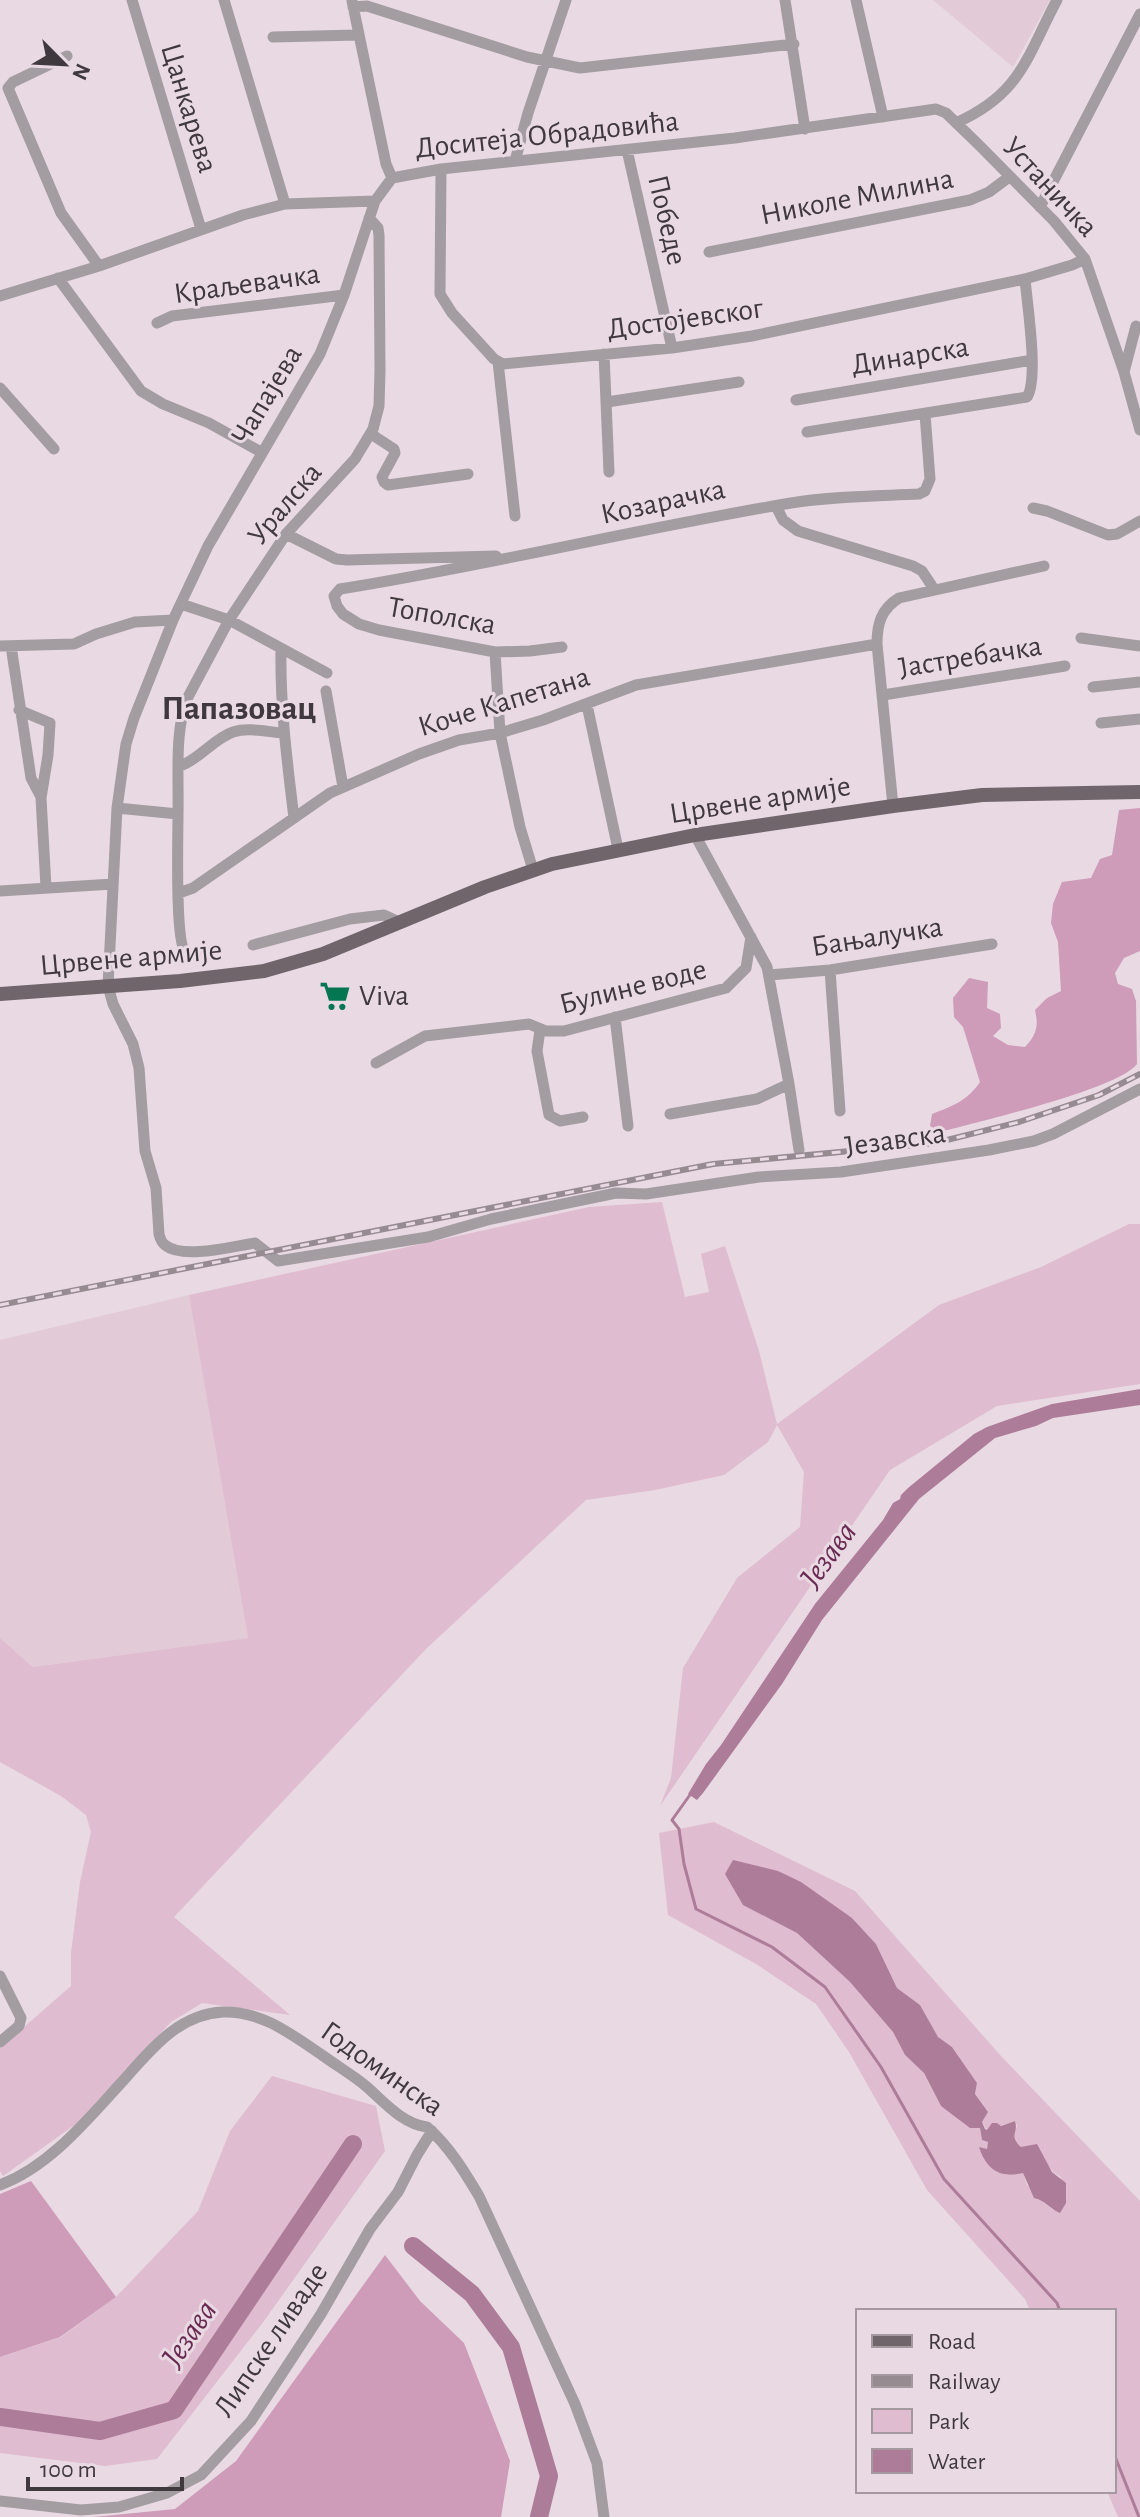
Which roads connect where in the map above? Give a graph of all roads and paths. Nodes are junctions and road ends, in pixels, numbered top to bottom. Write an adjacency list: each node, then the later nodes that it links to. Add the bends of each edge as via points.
1 (132, 0): 27 (street, Цанкарева)
2 (224, 0): 24 (street)
3 (566, 0): 14 (street)
4 (785, 0): 12 (street)
5 (856, 0): 15 (street)
6 (1057, 0): 16 (street, via 1016,80 997,99)
7 (352, 3): 8 (street); 10 (street)
8 (369, 3): 14 (street)
9 (1140, 14): 25 (street)
10 (358, 35): 11 (street); 22 (street)
11 (273, 37)
12 (794, 44): 14 (street, via 580,68); 17 (street)
13 (67, 56): 30 (street, via 8,88 61,213)
14 (546, 59): 19 (street)
15 (883, 117): 16 (street, Доситеја Обрадовића, via 936,109); 17 (street, Доситеја Обрадовића)
16 (956, 123): 21 (street, Устаничка)
17 (805, 129): 18 (street, Доситеја Обрадовића)
18 (627, 150): 19 (street, Доситеја Обрадовића); 38 (street, Победе)
19 (515, 161): 20 (street, Доситеја Обрадовића)
20 (441, 169): 22 (street, Доситеја Обрадовића); 41 (street, via 440,294)
21 (1009, 177): 25 (street, Устаничка); 28 (street, Николе Милина, via 970,200)
22 (392, 178): 23 (street, Доситеја Обрадовића)
23 (375, 201): 24 (street); 26 (street, Чапајева)
24 (285, 204): 27 (street)
25 (1040, 207): 29 (street, Устаничка)
26 (369, 218): 33 (street, Чапајева); 50 (street, Уралска, via 379,235 381,329 379,406)
27 (201, 229): 30 (street)
28 (709, 252)
29 (1085, 259): 32 (street, Достојевског); 37 (street, Устаничка)
30 (99, 266): 31 (street)
31 (58, 278): 34 (street); 52 (street, via 141,391)
32 (1025, 279): 38 (street, Достојевског); 40 (street)
33 (344, 295): 35 (street, Краљевачка, via 172,316); 52 (street, Чапајева, via 320,354)
34 (0, 296)
35 (157, 323)
36 (1138, 324): 37 (street, via 1122,331); 42 (street)
37 (1108, 328): 42 (street, Устаничка)
38 (672, 348): 39 (street, Достојевског)
39 (604, 354): 41 (street, Достојевског); 46 (street)
40 (1032, 360): 45 (street, Динарска); 47 (street, via 1027,397)
41 (498, 362): 57 (street)
42 (1124, 372): 48 (street, Устаничка)
43 (739, 382): 46 (street)
44 (0, 388): 51 (street)
45 (796, 400)
46 (607, 402): 53 (street)
47 (925, 414): 49 (street); 55 (street, Козарачка, via 930,479 925,491)
48 (1140, 430)
49 (807, 432)
50 (371, 434): 54 (street, via 394,449 382,477 388,485); 59 (street, Уралска, via 355,459)
51 (54, 449)
52 (261, 452): 64 (street, Чапајева)
53 (609, 472)
54 (468, 474)
55 (776, 506): 60 (street, Козарачка); 62 (street, via 798,531 913,566)
56 (1033, 508): 58 (street, via 1108,535)
57 (515, 516)
58 (1140, 521)
59 (286, 534): 60 (street, via 336,559); 66 (street, Уралска)
60 (512, 559): 63 (street, Козарачка)
61 (1044, 566): 62 (street)
62 (934, 589): 68 (street, via 889,605)
63 (335, 592): 73 (street, Тополска, via 343,614 369,627)
64 (181, 604): 65 (street, Чапајева); 66 (street)
65 (173, 620): 69 (street, via 135,622 74,644); 91 (street, Чапајева, via 126,744)
66 (229, 620): 72 (street); 86 (street, Уралска, via 183,709)
67 (1081, 638): 70 (street)
68 (877, 644): 79 (street); 80 (street, Коче Капетана, via 657,680)
69 (5, 646): 81 (street)
70 (1140, 646)
71 (562, 647): 73 (street, Тополска)
72 (281, 649): 75 (street); 84 (street)
73 (495, 652): 85 (street)
74 (1065, 666): 79 (street, Јастребачка)
75 (327, 673)
76 (1140, 682): 77 (street)
77 (1093, 687)
78 (326, 691): 87 (street)
79 (883, 695): 90 (street)
80 (587, 705): 85 (street, Коче Капетана); 95 (street)
81 (19, 710): 89 (street, via 31,778); 89 (street, via 50,723)
82 (1140, 719): 83 (street)
83 (1101, 723)
84 (283, 733): 86 (street, via 237,731); 93 (street)
85 (500, 733): 87 (street, Коче Капетана, via 459,740); 96 (street)
86 (180, 766): 92 (street, Уралска)
87 (343, 787): 93 (street, Коче Капетана)
88 (1140, 792): 90 (main road, Црвене армије, via 982,795)
89 (41, 798): 98 (street)
90 (893, 806): 94 (main road, Црвене армије)
91 (117, 808): 92 (street); 97 (street, Чапајева)
92 (178, 814): 100 (street, Уралска)
93 (294, 818): 100 (street, Коче Капетана)
94 (695, 835): 95 (main road, Црвене армије); 102 (street)
95 (618, 849): 96 (main road, Црвене армије)
96 (533, 870): 101 (main road, Црвене армије)
97 (113, 884): 98 (street); 108 (street, Чапајева)
98 (46, 887): 99 (street)
99 (0, 891)
100 (179, 893): 105 (street, Уралска, via 185,951)
101 (401, 923): 104 (street, Црвене армије, via 384,915 350,919); 108 (main road, Црвене армије, via 264,971)
102 (751, 937): 107 (street); 110 (street, Булине воде, via 746,968 726,988)
103 (992, 944): 106 (street, Бањалучка)
104 (253, 945)
105 (214, 952)
106 (830, 970): 107 (street, Бањалучка); 115 (street)
107 (769, 975): 113 (street)
108 (108, 986): 109 (main road, Црвене армије); 114 (street, Језавска, via 136,1056 145,1151 156,1188 159,1234 166,1246 204,1251 255,1243 278,1261 428,1237 616,1193 876,1168 1034,1141)
109 (0, 994)
110 (615, 1017): 111 (street, Булине воде, via 564,1031); 118 (street)
111 (540, 1030): 112 (street, Булине воде, via 529,1024 425,1036); 117 (street, Булине воде, via 537,1051 549,1115 560,1121)
112 (376, 1063)
113 (789, 1084): 116 (street, via 757,1099); 119 (street)
114 (1140, 1089)
115 (840, 1111)
116 (670, 1114)
117 (583, 1117)
118 (628, 1126)
119 (799, 1150)
120 (0, 1976): 121 (street, via 21,2018)
121 (0, 2042)
122 (432, 2131): 123 (street, Годоминска, via 412,2125 281,2028 249,2015 216,2013 170,2031 65,2142); 124 (street, Липске ливаде, via 251,2421 201,2475 167,2493 119,2507 81,2510); 125 (street, Годоминска, via 479,2196 562,2373 597,2463)
123 (0, 2185)
124 (0, 2501)
125 (604, 2517)

